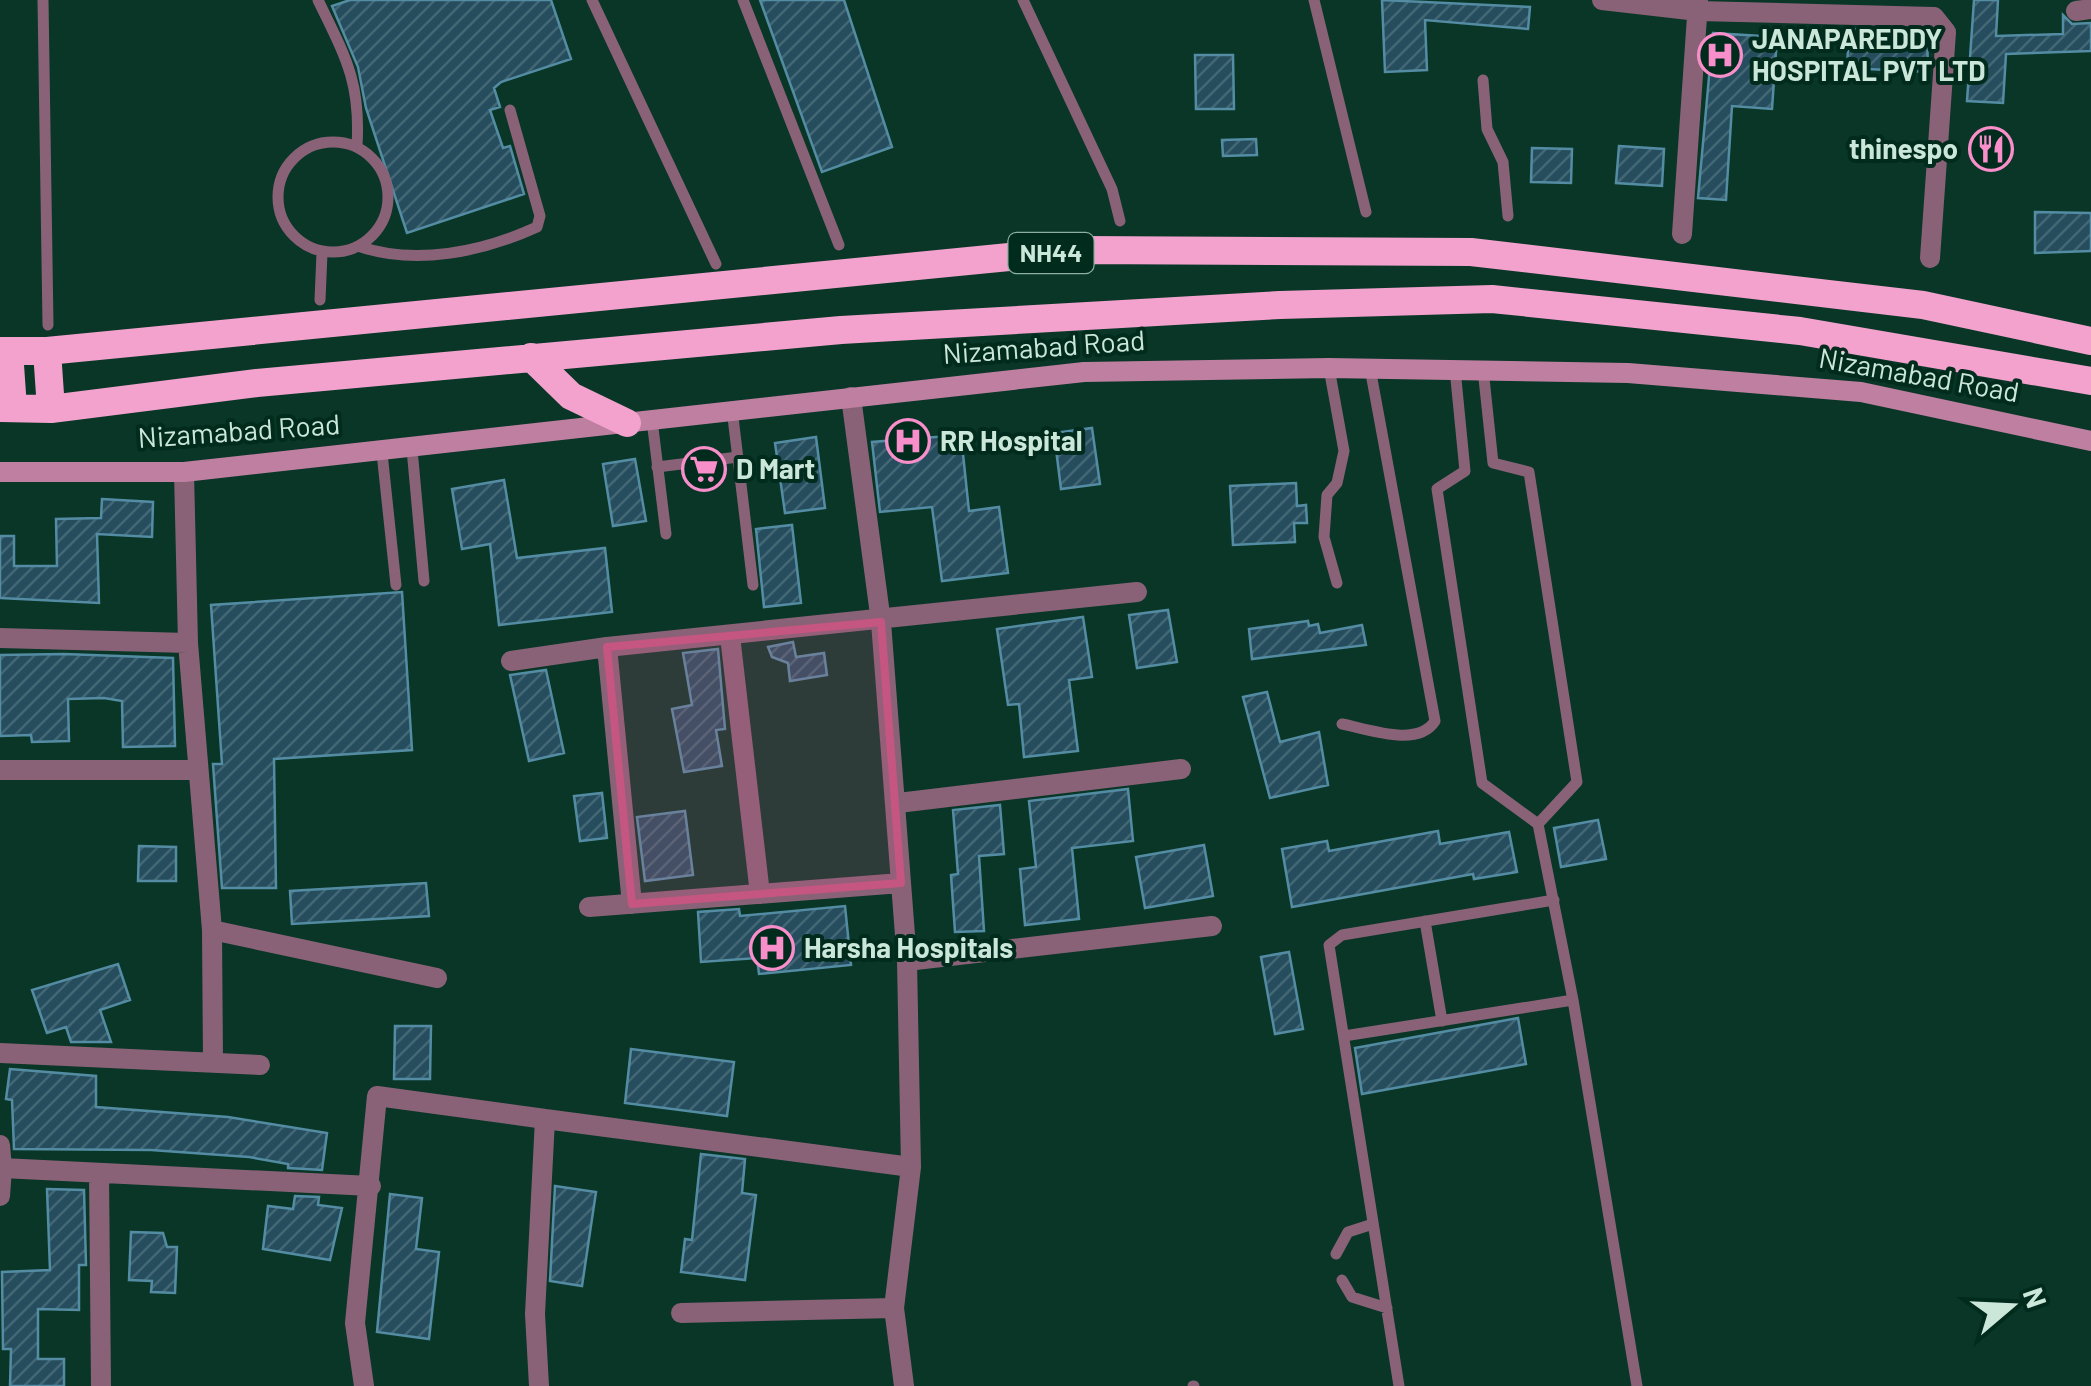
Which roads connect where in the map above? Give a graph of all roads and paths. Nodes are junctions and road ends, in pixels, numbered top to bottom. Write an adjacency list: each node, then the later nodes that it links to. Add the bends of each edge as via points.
1 (43, 0): 22 (lane)
2 (318, 0): 11 (lane, via 354,78 360,103)
3 (592, 0): 20 (lane)
4 (743, 0): 16 (lane)
5 (1023, 0): 14 (lane, via 1112,189)
6 (1314, 0): 12 (lane)
7 (1602, 0): 8 (street)
8 (1698, 6): 15 (street); 19 (street, via 1942,22)
9 (1483, 80): 13 (lane)
10 (510, 110): 17 (lane, via 540,216 536,227 425,259)
11 (356, 146): 17 (lane, via 373,158 388,196 375,234); 18 (lane, via 317,144 293,160 279,187 287,226)
12 (1366, 212)
13 (1508, 216)
14 (1120, 221)
15 (1682, 234)
16 (838, 245)
17 (358, 246): 18 (lane)
18 (322, 253): 21 (lane)
19 (1930, 258)
20 (716, 264)
21 (320, 300)
22 (47, 338): 23 (highway, NH44, via 1081,250 1201,247 1490,254 1923,305); 24 (highway, NH44); 33 (highway)
23 (2091, 340)
24 (4, 351): 32 (highway)
25 (531, 358): 30 (highway, Nizamabad Road, via 841,330 1492,299 1800,331); 33 (highway, Nizamabad Road); 35 (highway, via 572,396)
26 (1329, 368): 27 (main road, Nizamabad Road); 31 (main road, Nizamabad Road, via 1084,372); 45 (lane, via 1344,452 1327,495 1324,536)
27 (1370, 368): 28 (main road, Nizamabad Road); 55 (lane, via 1435,721 1412,736)
28 (1455, 369): 29 (main road, Nizamabad Road); 60 (lane, via 1465,471 1437,489 1482,783)
29 (1483, 369): 36 (main road, Nizamabad Road, via 1861,392); 60 (lane, via 1493,464 1529,472 1576,782)
30 (2091, 381)
31 (851, 397): 34 (main road, Nizamabad Road); 49 (street)
32 (6, 408): 33 (highway, Nizamabad Road)
33 (51, 408)
34 (732, 409): 35 (main road, Nizamabad Road); 39 (lane)
35 (639, 421): 37 (main road, Nizamabad Road); 40 (lane)
36 (2091, 441)
37 (412, 449): 38 (main road, Nizamabad Road); 44 (lane)
38 (382, 452): 42 (main road, Nizamabad Road); 46 (lane)
39 (738, 456): 40 (lane); 47 (lane)
40 (658, 468): 43 (lane)
41 (0, 472): 42 (main road, Nizamabad Road)
42 (184, 472): 52 (street)
43 (666, 534)
44 (424, 580)
45 (1338, 583)
46 (396, 584)
47 (753, 584)
48 (1136, 592): 49 (street)
49 (880, 622): 50 (street); 59 (street)
50 (730, 636): 53 (street); 62 (street)
51 (0, 638): 52 (street)
52 (188, 643): 58 (street)
53 (607, 647): 54 (street); 64 (street)
54 (511, 661)
55 (1342, 724)
56 (1181, 769): 59 (street)
57 (0, 770): 58 (street)
58 (196, 770): 68 (street)
59 (898, 802): 61 (street)
60 (1538, 824): 63 (lane)
61 (901, 883): 62 (street); 69 (street)
62 (760, 894): 64 (street)
63 (1554, 900): 66 (lane); 71 (lane)
64 (632, 904): 65 (street)
65 (589, 907)
66 (1425, 921): 72 (lane); 73 (lane, via 1342,935 1329,945)
67 (1212, 926): 69 (street)
68 (212, 930): 70 (street); 75 (street)
69 (907, 961): 79 (street)
70 (437, 978)
71 (1573, 1000): 72 (lane); 95 (lane)
72 (1442, 1021): 73 (lane)
73 (1344, 1036): 84 (lane)
74 (0, 1053): 75 (street)
75 (213, 1062): 76 (street)
76 (260, 1065)
77 (545, 1119): 79 (street); 82 (street, via 377,1096); 92 (street, via 535,1314)
78 (0, 1145): 80 (street)
79 (910, 1167): 87 (street)
80 (2, 1168): 81 (street); 83 (street)
81 (100, 1173): 82 (street); 90 (street)
82 (371, 1186): 91 (street, via 355,1323)
83 (0, 1196)
84 (1373, 1224): 85 (lane, via 1348,1232); 88 (lane)
85 (1336, 1254)
86 (1342, 1280): 88 (lane, via 1352,1297)
87 (894, 1308): 89 (street); 93 (street)
88 (1387, 1308): 94 (lane)
89 (681, 1313)
90 (101, 1386)
91 (364, 1386)
92 (540, 1386)
93 (904, 1386)
94 (1399, 1386)
95 (1637, 1386)

